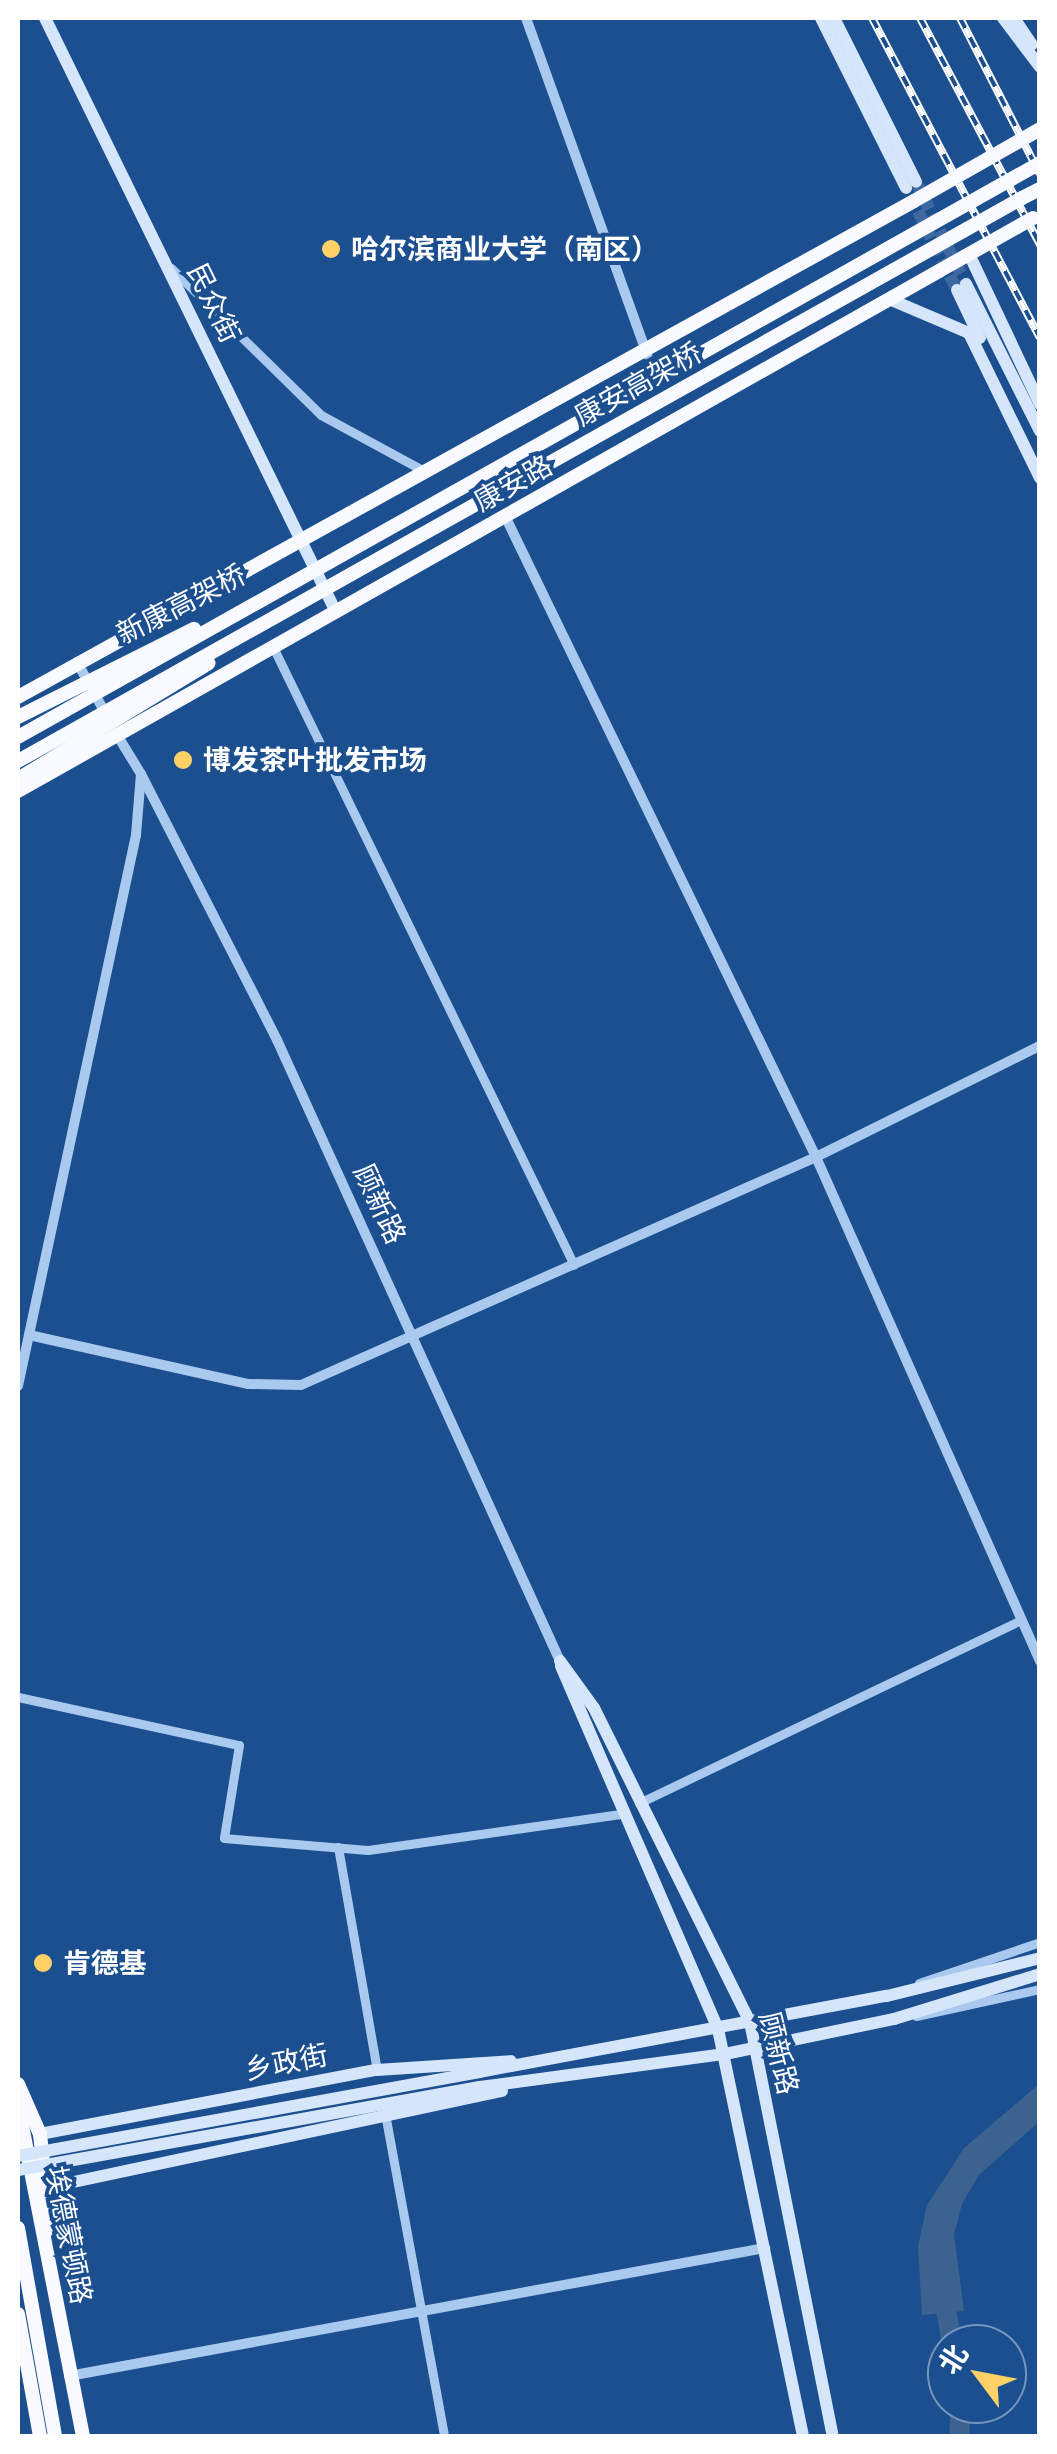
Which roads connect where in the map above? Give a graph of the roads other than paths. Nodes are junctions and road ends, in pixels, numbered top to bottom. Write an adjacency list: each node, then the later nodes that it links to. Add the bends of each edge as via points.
1 (46, 18): 15 (main road, 民众街)
2 (526, 18): 17 (street)
3 (822, 18): 12 (main road)
4 (834, 18): 12 (main road)
5 (1003, 18): 8 (main road)
6 (1014, 18): 7 (main road)
7 (1040, 54)
8 (1040, 67)
9 (1040, 129): 12 (highway, 康安路, bridge)
10 (1040, 162): 25 (highway, 康安高架桥, bridge)
11 (1040, 189): 26 (highway, 康安高架桥, bridge)
12 (912, 190): 17 (highway, 康安路)
13 (1036, 216): 14 (highway, 康安路, bridge)
14 (969, 254): 16 (highway, 康安路, bridge); 18 (main road)
15 (168, 265): 21 (street, via 321,415); 24 (main road, 民众街)
16 (888, 298): 22 (main road, via 969,333); 23 (highway, 康安路)
17 (648, 355): 21 (highway, 康安路)
18 (1040, 404)
19 (1040, 431): 20 (main road, via 962,287)
20 (1040, 462)
21 (428, 474): 24 (highway, 康安路)
22 (1040, 478)
23 (505, 516): 27 (highway, 康安路); 39 (street)
24 (301, 539): 27 (main road, 民众街); 29 (highway, 康安路)
25 (369, 542): 31 (highway, 新康高架桥, bridge); 33 (highway, 康安高架桥, bridge)
26 (378, 558): 34 (highway, 康安高架桥, bridge); 36 (highway, bridge)
27 (336, 612): 28 (highway, 康安路)
28 (274, 647): 32 (highway, 康安路); 40 (street)
29 (77, 662): 30 (highway, 康安路); 32 (street, 顾新路)
30 (18, 697)
31 (18, 717)
32 (118, 735): 35 (street, 顾新路); 37 (highway, 康安路)
33 (18, 737)
34 (18, 761)
35 (142, 774): 41 (street); 42 (street, 顾新路, via 167,809)
36 (18, 780)
37 (18, 791)
38 (1040, 1046): 39 (street)
39 (816, 1157): 40 (street); 44 (street)
40 (574, 1266): 42 (street)
41 (29, 1335): 42 (street, via 282,1388); 43 (street)
42 (412, 1335): 46 (street, 顾新路)
43 (18, 1386)
44 (1022, 1620): 45 (street); 48 (street)
45 (1040, 1660)
46 (560, 1661): 48 (main road, 顾新路); 49 (main road, 顾新路)
47 (18, 1697): 50 (street, via 239,1745 224,1838)
48 (640, 1803): 57 (main road, 顾新路)
49 (620, 1814): 50 (street); 58 (main road, 顾新路)
50 (338, 1848): 62 (street)
51 (1040, 1942): 55 (street, 乡政街)
52 (1040, 1958): 55 (main road, 乡政街)
53 (1040, 1974): 56 (main road)
54 (1040, 1990): 56 (street, via 977,2010)
55 (887, 1996): 57 (main road, 乡政街)
56 (894, 2019): 59 (main road)
57 (750, 2022): 58 (main road, 乡政街); 59 (main road, 顾新路)
58 (718, 2029): 60 (main road, 顾新路); 61 (main road, 乡政街)
59 (755, 2047): 60 (main road); 85 (main road, 顾新路)
60 (725, 2054): 63 (main road); 72 (main road, 顾新路)
61 (544, 2061): 62 (main road, 乡政街); 68 (main road, 乡政街, bridge)
62 (378, 2070): 67 (main road, 乡政街)
63 (543, 2081): 66 (main road); 69 (main road, bridge)
64 (18, 2084): 67 (highway)
65 (18, 2105): 73 (highway, 埃德蒙顿路)
66 (386, 2119): 70 (main road); 74 (street)
67 (40, 2134): 70 (highway)
68 (18, 2156)
69 (18, 2170)
70 (50, 2187): 73 (highway)
71 (18, 2228): 78 (highway, 埃德蒙顿路)
72 (764, 2248): 74 (street); 84 (main road, 顾新路)
73 (50, 2254): 76 (highway, 埃德蒙顿路)
74 (420, 2310): 76 (street); 83 (street)
75 (18, 2314): 77 (highway)
76 (69, 2376): 81 (highway, 埃德蒙顿路); 82 (highway, 埃德蒙顿路)
77 (24, 2382): 79 (highway)
78 (47, 2386): 79 (highway); 80 (highway, 埃德蒙顿路)
79 (42, 2436)
80 (55, 2436)
81 (72, 2436)
82 (83, 2436)
83 (444, 2436)
84 (803, 2436)
85 (832, 2436)

